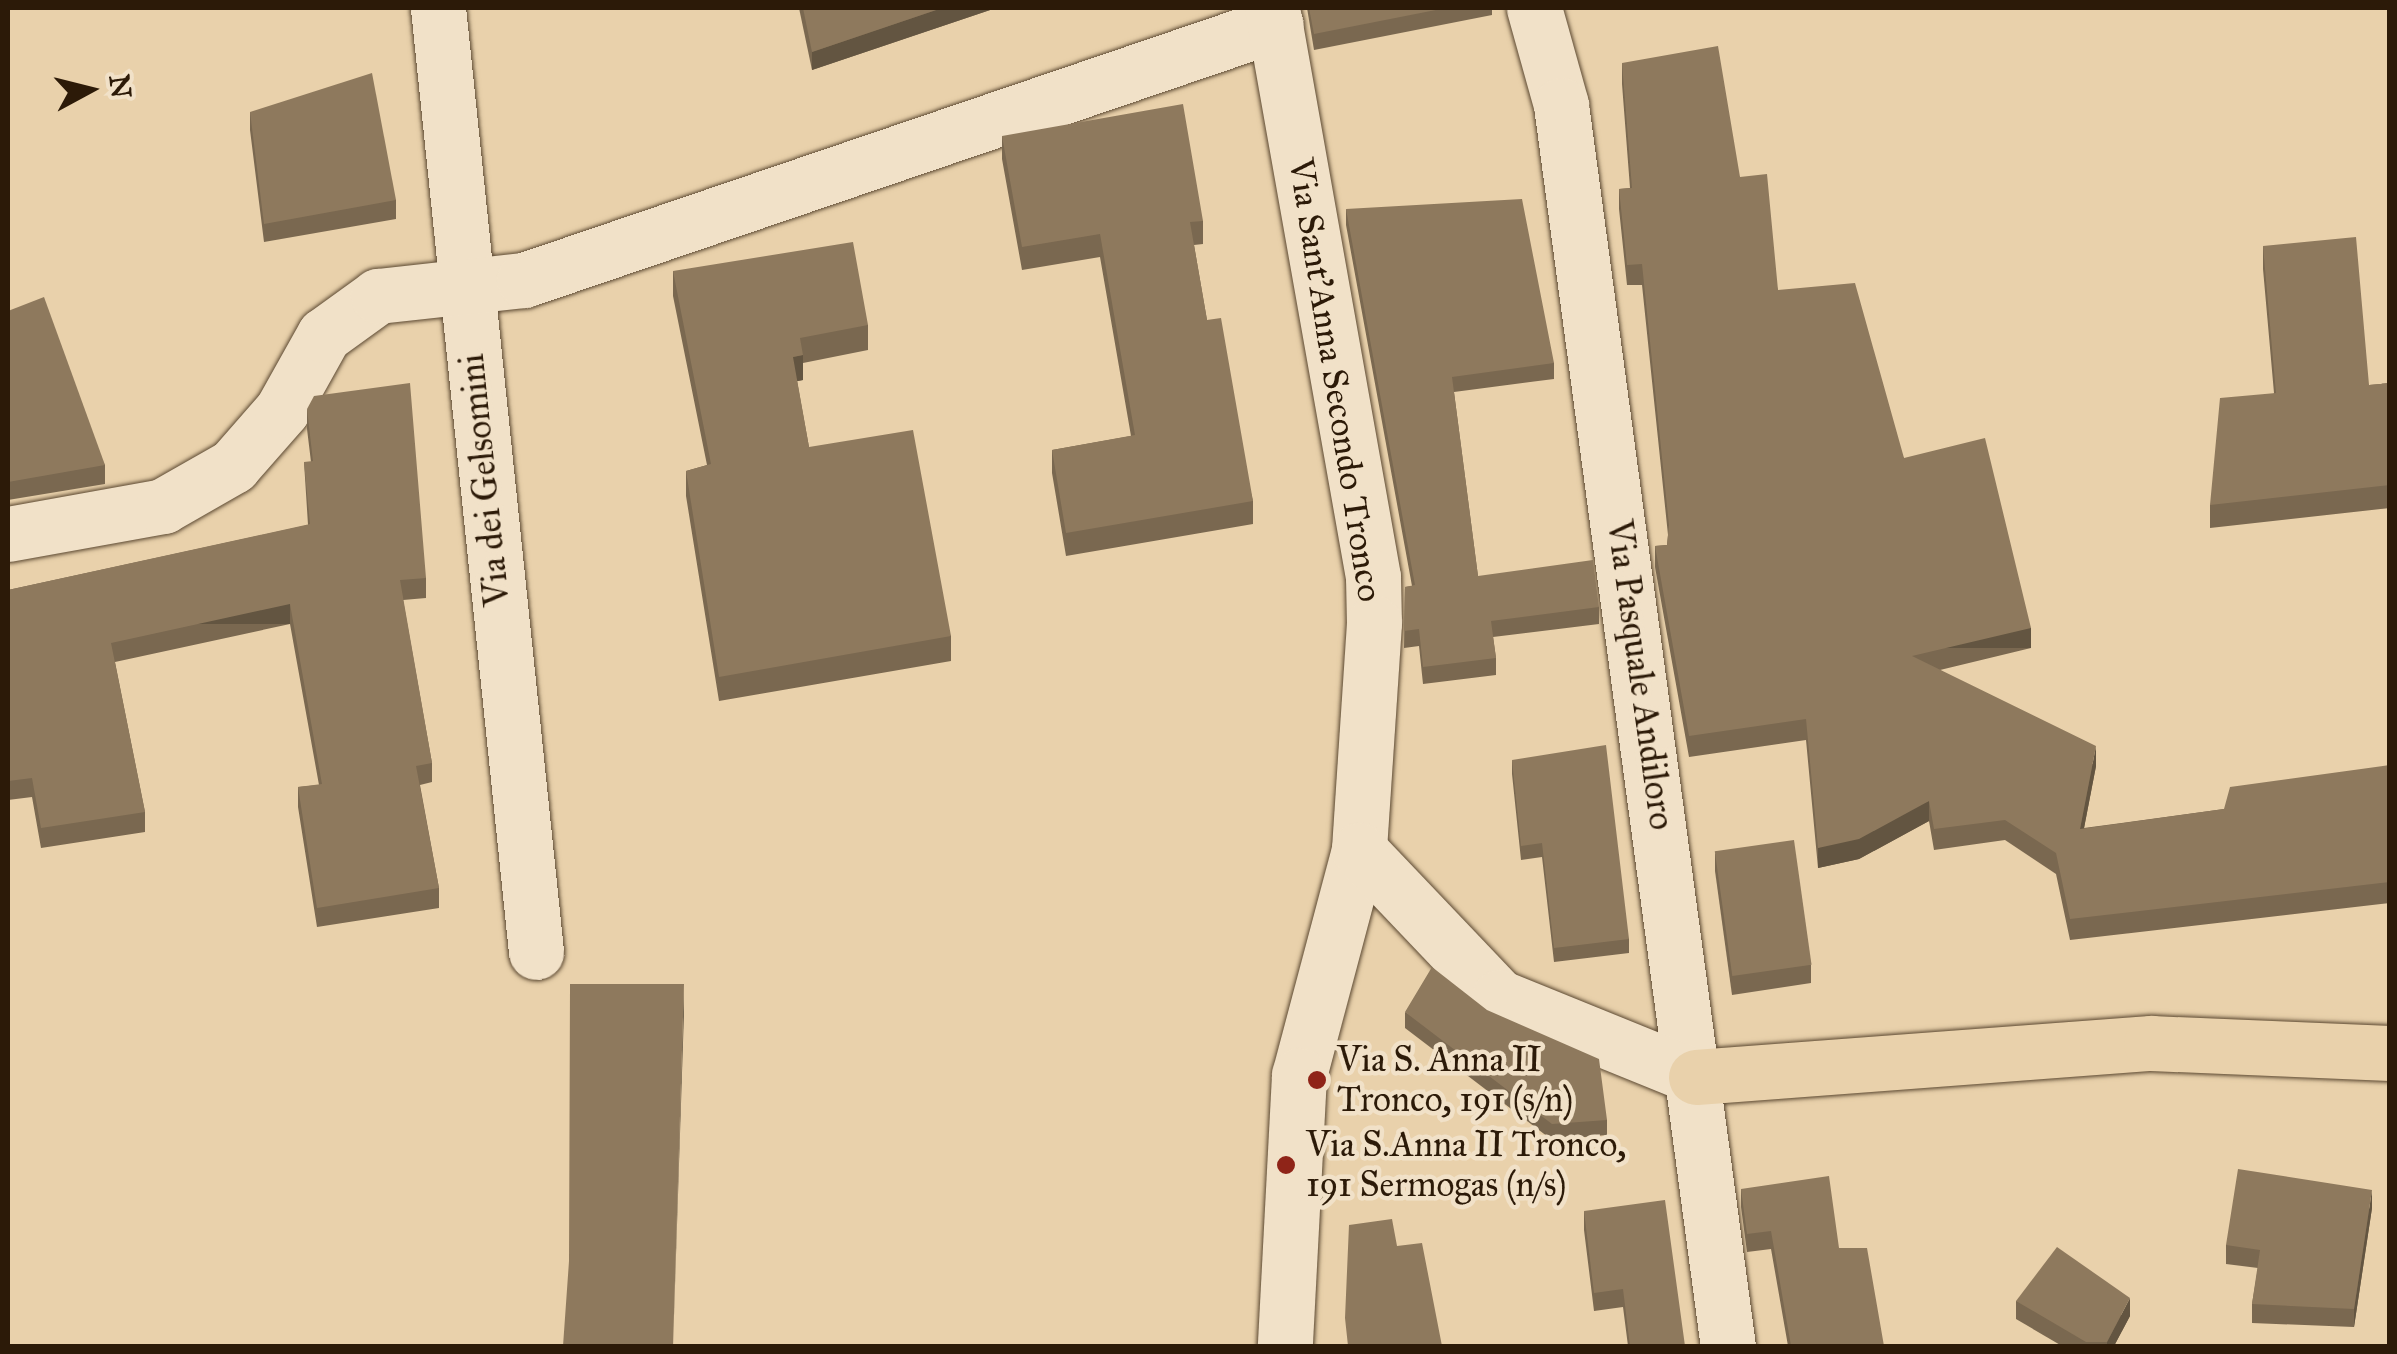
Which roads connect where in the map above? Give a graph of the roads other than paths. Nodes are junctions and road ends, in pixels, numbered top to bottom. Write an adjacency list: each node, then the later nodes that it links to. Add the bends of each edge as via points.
1 (438, 8): 4 (street, Via dei Gelsomini)
2 (1534, 8): 9 (street, Via Pasquale Andiloro, via 1561,105)
3 (1274, 16): 4 (street, via 524,280); 6 (street, Via Sant'Anna Secondo Tronco, via 1374,577)
4 (465, 288): 5 (street, via 407,289 352,312 324,335 282,410 233,466 163,506); 7 (street, Via dei Gelsomini)
5 (8, 534)
6 (1360, 850): 9 (street, via 1499,997); 10 (street, Via Sant'Anna Secondo Tronco, via 1299,1076)
7 (536, 952)
8 (2390, 1054): 9 (highway, via 2151,1043)
9 (1696, 1077): 11 (street, Via Pasquale Andiloro)
10 (1285, 1346)
11 (1728, 1346)

